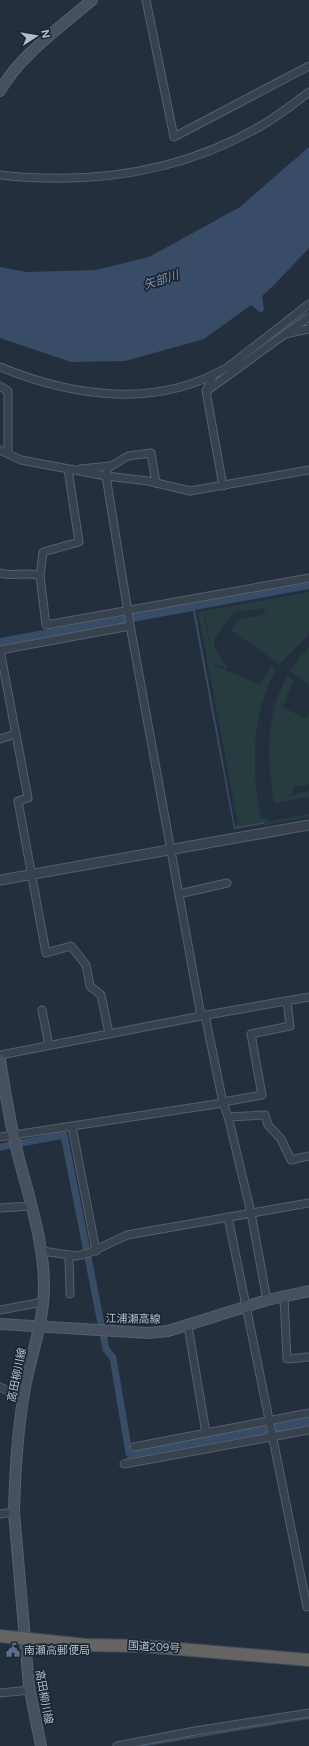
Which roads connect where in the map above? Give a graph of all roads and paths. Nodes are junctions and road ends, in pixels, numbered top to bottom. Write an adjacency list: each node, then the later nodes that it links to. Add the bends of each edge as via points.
1 (92, 0): 4 (main road, via 24,60)
2 (146, 0): 3 (street, via 174,138)
3 (309, 66)
4 (0, 91)
5 (309, 92): 6 (street, via 243,136 169,165 88,178 53,179)
6 (0, 175)
7 (309, 304): 10 (street)
8 (309, 313): 10 (street)
9 (309, 317): 12 (street)
10 (290, 319): 14 (street, via 229,366)
11 (309, 329): 12 (street)
12 (285, 334): 16 (street)
13 (0, 367): 14 (street, via 61,386 113,395 165,391)
14 (214, 374): 16 (street)
15 (0, 386): 18 (street, via 8,391)
16 (206, 392): 24 (street)
17 (0, 450): 18 (street)
18 (8, 453): 20 (street, via 19,459)
19 (110, 466): 20 (street); 22 (street); 23 (street, via 128,456 151,453)
20 (70, 469): 22 (street); 26 (street, via 79,542 43,552)
21 (309, 470): 24 (street)
22 (106, 476): 23 (street); 28 (street)
23 (156, 483): 24 (street, via 190,491)
24 (223, 486)
25 (0, 573): 26 (street)
26 (40, 576): 28 (street, via 46,625)
27 (309, 578): 28 (street)
28 (127, 610): 29 (street)
29 (130, 625): 30 (street, via 0,650); 33 (street)
30 (16, 734): 31 (street); 34 (street, via 28,798 18,801)
31 (0, 739)
32 (309, 824): 33 (street)
33 (171, 849): 34 (street); 37 (street)
34 (31, 875): 35 (street); 42 (street, via 46,953 71,946 86,965 90,986 101,995)
35 (0, 880)
36 (227, 883): 37 (street)
37 (179, 894): 41 (street)
38 (309, 997): 39 (street)
39 (287, 1001): 41 (street); 46 (street, via 290,1026 251,1034 262,1095)
40 (42, 1010): 43 (street)
41 (203, 1015): 42 (street); 46 (street)
42 (109, 1034): 43 (street)
43 (49, 1045): 44 (street)
44 (0, 1055)
45 (0, 1060): 49 (main road, 高田柳川線)
46 (223, 1102): 47 (street); 48 (street)
47 (228, 1116): 51 (street, via 265,1115 268,1125 280,1139 291,1160); 55 (street)
48 (72, 1127): 49 (street); 57 (street)
49 (13, 1136): 50 (street); 53 (main road, 高田柳川線)
50 (0, 1137)
51 (309, 1156)
52 (309, 1203): 55 (street)
53 (26, 1206): 54 (street); 58 (main road, 高田柳川線)
54 (0, 1208)
55 (251, 1213): 56 (street); 63 (street)
56 (228, 1217): 57 (street, via 127,1235); 65 (street)
57 (98, 1250): 59 (street)
58 (42, 1252): 59 (street); 64 (main road, 高田柳川線)
59 (72, 1255): 61 (street)
60 (309, 1291): 62 (main road, 江浦瀬高線)
61 (70, 1294)
62 (284, 1297): 63 (main road, 江浦瀬高線); 70 (street, via 288,1359)
63 (267, 1300): 65 (main road, 江浦瀬高線)
64 (43, 1302): 66 (street); 69 (main road, 高田柳川線)
65 (247, 1306): 68 (main road, 江浦瀬高線); 74 (street)
66 (0, 1310)
67 (0, 1323): 69 (main road, 江浦瀬高線)
68 (188, 1326): 69 (main road, 江浦瀬高線, via 148,1333); 76 (street)
69 (39, 1327): 71 (main road, 高田柳川線)
70 (309, 1357)
71 (26, 1382): 72 (street, via 8,1391); 80 (main road, 高田柳川線, via 16,1458)
72 (0, 1387)
73 (309, 1413): 74 (street)
74 (270, 1420): 76 (street); 77 (street)
75 (309, 1430): 77 (street)
76 (206, 1433): 78 (street)
77 (272, 1436): 79 (street); 82 (street)
78 (134, 1446)
79 (124, 1464)
80 (14, 1512): 81 (street); 84 (main road, 高田柳川線)
81 (0, 1514)
82 (306, 1607)
83 (0, 1636): 84 (highway, 国道209号)
84 (25, 1639): 85 (highway, 国道209号); 86 (main road, 高田柳川線)
85 (309, 1660)
86 (30, 1690): 87 (street); 89 (main road, 高田柳川線)
87 (0, 1693)
88 (309, 1713): 90 (street)
89 (41, 1746)
90 (117, 1746)

